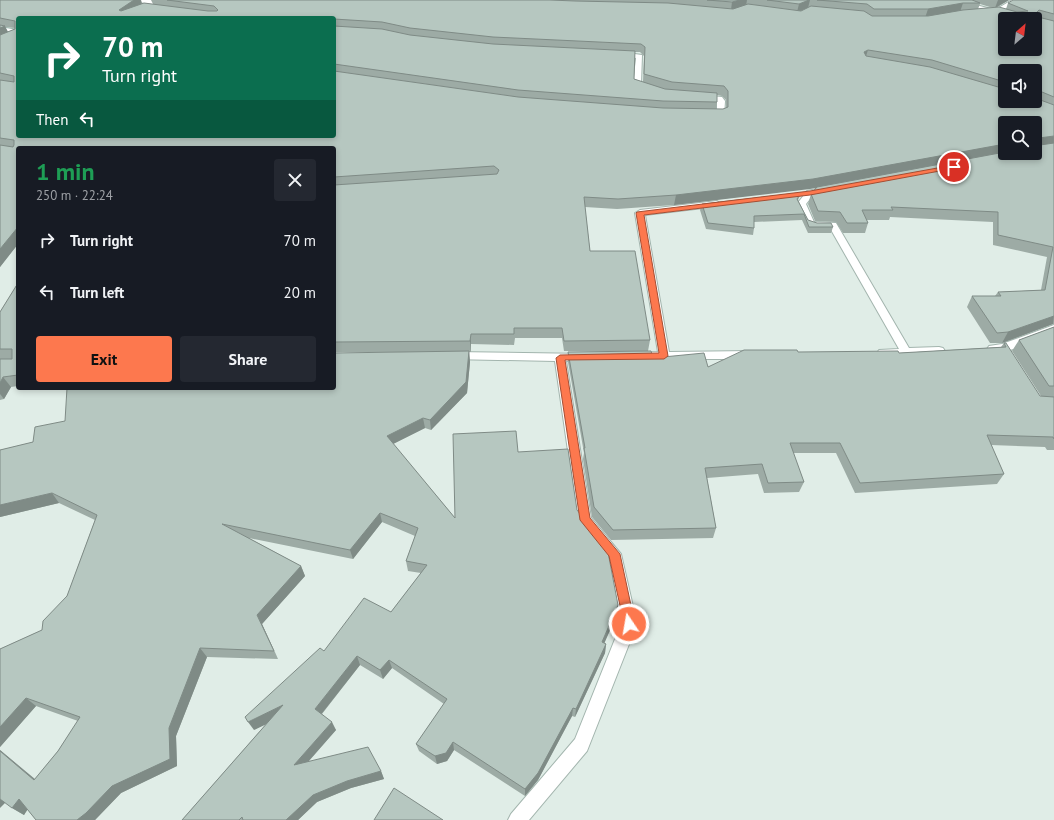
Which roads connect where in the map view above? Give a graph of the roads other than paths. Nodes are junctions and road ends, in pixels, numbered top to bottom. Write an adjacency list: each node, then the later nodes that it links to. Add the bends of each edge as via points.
1 (135, 0): 4 (street)
2 (950, 0): 6 (street)
3 (1016, 0): 6 (street)
4 (154, 1): 5 (street, via 144,8)
5 (158, 10)
6 (995, 13): 7 (street); 8 (street)
7 (974, 14)
8 (998, 14)
9 (0, 29): 10 (street)
10 (16, 32)
11 (16, 33): 12 (street)
12 (6, 39)
13 (612, 54): 14 (street, via 640,56 637,85)
14 (652, 92)
15 (691, 96): 16 (street, via 719,99 721,101)
16 (718, 115)
17 (834, 189): 18 (street)
18 (810, 193): 19 (street); 25 (street, via 801,204 811,225 833,225)
19 (795, 195)
20 (725, 203): 29 (street, via 640,213)
21 (1054, 329): 22 (street)
22 (1003, 348): 23 (street); 33 (street)
23 (981, 349)
24 (951, 350): 25 (street)
25 (906, 352): 26 (street)
26 (875, 353)
27 (765, 354): 29 (street)
28 (627, 356): 29 (street)
29 (664, 356)
30 (446, 357): 32 (street)
31 (597, 357): 32 (street)
32 (560, 358): 34 (street, via 585,520 614,554 629,624 581,745)
33 (1011, 360)
34 (517, 820)

